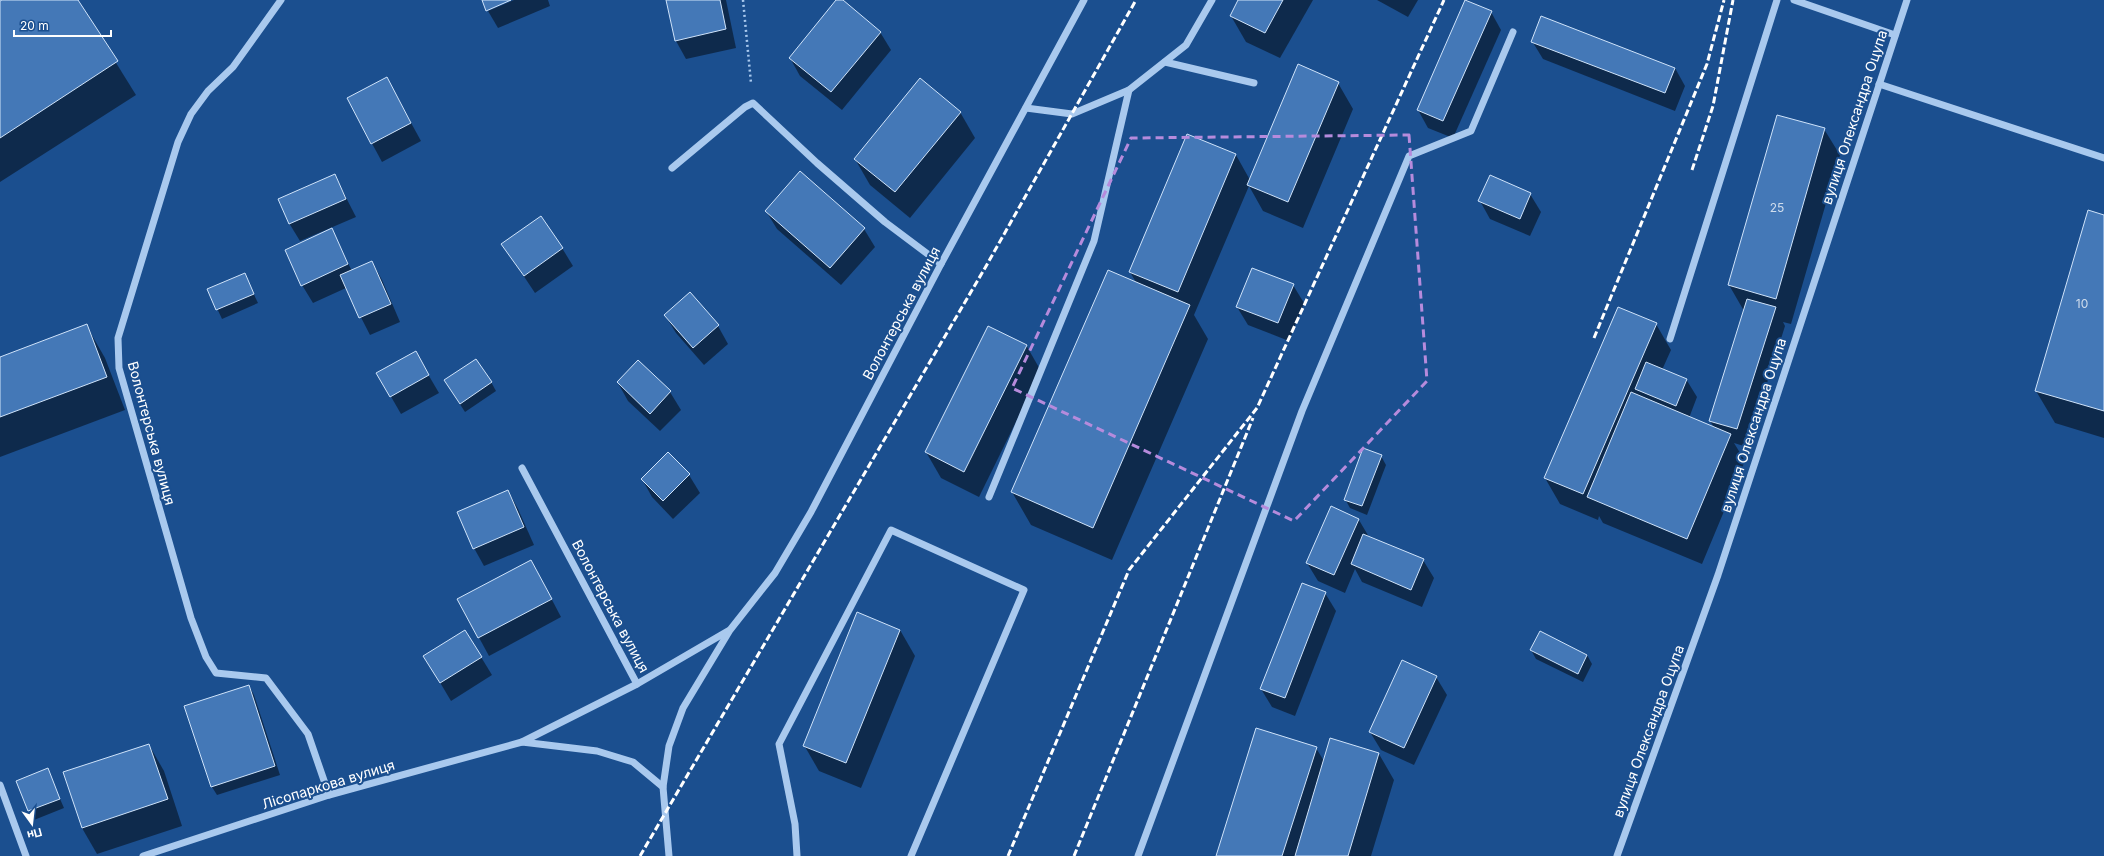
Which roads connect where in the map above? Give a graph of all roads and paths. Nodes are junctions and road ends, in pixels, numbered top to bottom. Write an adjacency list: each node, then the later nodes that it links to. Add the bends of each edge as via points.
1 (280, 0): 27 (street, Волонтерська вулиця, via 233,67 208,91 191,114 178,142 118,338 119,368 186,603 206,657 216,673 266,678 308,734)
2 (743, 0): 14 (path)
3 (1084, 0): 15 (street, Волонтерська вулиця)
4 (1212, 0): 10 (street, via 1186,45)
5 (1777, 0): 19 (street)
6 (1794, 0): 9 (street)
7 (1907, 0): 9 (street, вулиця Олександра Оцупа)
8 (1513, 32): 33 (street, via 1471,131 1409,156 1302,412)
9 (1895, 35): 12 (street, вулиця Олександра Оцупа)
10 (1165, 62): 11 (street); 13 (street)
11 (1254, 83)
12 (1879, 84): 16 (street); 34 (street, вулиця Олександра Оцупа, via 1718,575)
13 (1129, 90): 15 (street, via 1072,114); 21 (street, via 1094,241)
14 (753, 103): 17 (street); 18 (street, via 885,222)
15 (1026, 108): 18 (street, Волонтерська вулиця)
16 (2104, 158)
17 (672, 168)
18 (941, 264): 22 (street, Волонтерська вулиця, via 807,519 775,573)
19 (1670, 339)
20 (522, 468): 23 (street, Волонтерська вулиця)
21 (989, 497)
22 (730, 630): 23 (street, Волонтерська вулиця); 26 (street, Волонтерська вулиця, via 683,708 669,746)
23 (637, 684): 24 (street, Лісопаркова вулиця)
24 (522, 742): 26 (street, Лісопаркова вулиця, via 597,751 633,762); 27 (street, Лісопаркова вулиця)
25 (0, 784): 28 (street)
26 (662, 788): 30 (street, Волонтерська вулиця)
27 (329, 795): 29 (street, Лісопаркова вулиця)
28 (26, 856)
29 (143, 856)
30 (669, 856)
31 (797, 856): 32 (street, via 795,824 779,744 891,530 1024,590)
32 (911, 856)
33 (1138, 856)
34 (1617, 856)

